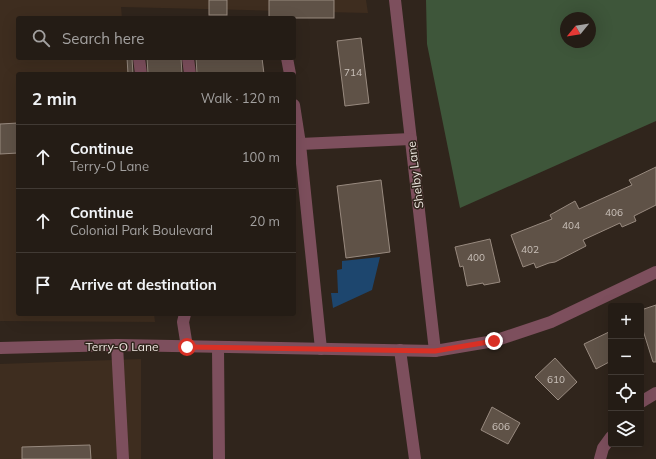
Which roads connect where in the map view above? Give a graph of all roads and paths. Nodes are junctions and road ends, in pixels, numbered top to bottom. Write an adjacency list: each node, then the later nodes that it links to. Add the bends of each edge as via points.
1 (395, 0): 9 (street, Shelby Lane)
2 (139, 60): 5 (street)
3 (188, 60): 6 (street)
4 (287, 60): 7 (street)
5 (141, 72)
6 (190, 72)
7 (290, 72)
8 (296, 118): 10 (street)
9 (411, 139): 10 (street); 19 (street, Shelby Lane)
10 (300, 144): 17 (street)
11 (656, 272): 19 (street, Terry-O Lane, via 552,322 494,341)
12 (184, 316): 14 (street)
13 (117, 345): 14 (street, Terry-O Lane); 15 (street, Terry-O Lane); 23 (street)
14 (187, 347): 16 (street, Terry-O Lane)
15 (0, 348)
16 (218, 348): 17 (street, Terry-O Lane); 24 (street)
17 (321, 349): 18 (street, Terry-O Lane)
18 (400, 350): 19 (street, Terry-O Lane); 25 (street)
19 (435, 351)
20 (656, 393): 21 (street)
21 (644, 400)
22 (608, 441): 26 (street)
23 (123, 459)
24 (219, 459)
25 (415, 459)
26 (600, 459)

